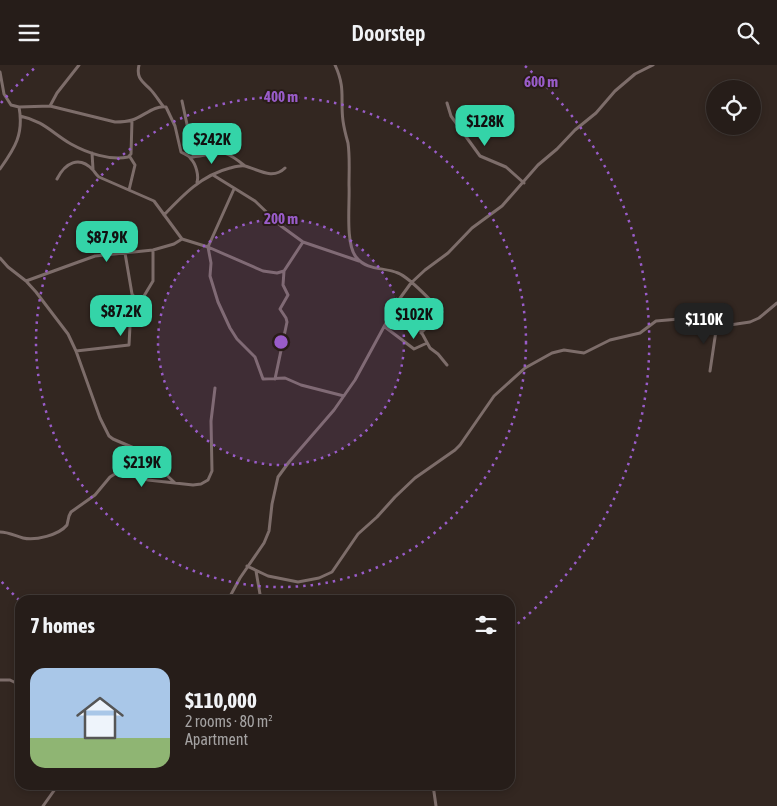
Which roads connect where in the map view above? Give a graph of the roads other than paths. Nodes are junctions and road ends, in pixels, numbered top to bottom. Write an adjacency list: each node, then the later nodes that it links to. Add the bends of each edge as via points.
1 (79, 65): 9 (street)
2 (139, 65): 10 (street, via 140,80)
3 (335, 65): 34 (street, via 342,80 343,120 348,145 349,229 352,249)
4 (653, 65): 24 (street, via 635,74 615,91 596,113 538,165)
5 (0, 72): 6 (street)
6 (1, 89): 11 (street, via 9,102)
7 (182, 101): 16 (street)
8 (447, 103): 24 (street, via 451,116 480,156 506,167)
9 (50, 106): 11 (street); 13 (street, via 115,122)
10 (163, 106): 13 (street); 16 (street, via 172,116 181,152)
11 (18, 107): 12 (street)
12 (20, 116): 14 (street, via 34,119 73,145); 19 (street, via 18,140)
13 (132, 120): 15 (street)
14 (92, 153): 15 (street); 20 (street)
15 (130, 157): 26 (street, via 135,165)
16 (192, 157): 17 (street, via 222,151); 23 (street)
17 (245, 166): 18 (street, via 272,174); 21 (street, via 228,168)
18 (286, 168)
19 (0, 169)
20 (93, 169): 22 (street, via 77,161 64,167); 26 (street, via 99,177)
21 (213, 175): 23 (street); 25 (street)
22 (57, 179)
23 (197, 182): 27 (street)
24 (524, 183): 37 (street, via 502,206 472,228)
25 (234, 189): 29 (street, via 255,201); 30 (street)
26 (129, 190): 27 (street, via 154,201)
27 (164, 215): 28 (street)
28 (182, 239): 30 (street); 31 (street)
29 (303, 242): 34 (street); 35 (street)
30 (208, 247): 35 (street, via 263,271); 48 (street, via 209,272 230,328 255,357 261,377)
31 (153, 250): 32 (street); 38 (street, via 153,281)
32 (125, 253): 36 (street, via 94,256); 38 (street, via 132,295)
33 (0, 258): 36 (street)
34 (360, 261): 37 (street, via 371,267 400,273)
35 (284, 271): 48 (street, via 283,285 288,295 280,309 287,322)
36 (26, 281): 45 (street, via 60,321)
37 (411, 283): 39 (street); 43 (street, via 442,311)
38 (142, 298): 45 (street, via 133,317 129,345)
39 (398, 301): 42 (street); 43 (street, via 413,317)
40 (777, 303): 41 (street, via 753,321)
41 (717, 324): 47 (street); 54 (street, via 702,317 656,321 640,333 610,340 584,353 564,350 552,353 525,369 494,396 455,450 415,478 395,497 358,534 332,572 298,582)
42 (385, 327): 44 (street, via 414,349); 50 (street)
43 (420, 333): 44 (street)
44 (427, 343): 46 (street)
45 (76, 351): 51 (street, via 109,435 141,451)
46 (447, 365)
47 (710, 371)
48 (275, 379): 50 (street, via 285,378)
49 (215, 387): 51 (street, via 211,421 212,471 208,480 201,484)
50 (344, 395): 53 (street, via 278,477 269,531)
51 (175, 483): 52 (street, via 118,472 96,495 71,512 67,525 59,531 31,539)
52 (0, 532)
53 (247, 566): 54 (street); 55 (street)
54 (256, 571): 56 (street)
55 (231, 595)
56 (261, 595)
57 (0, 679): 58 (street)
58 (15, 682)
59 (54, 790): 61 (street)
60 (434, 790): 62 (street)
61 (43, 806)
62 (436, 806)

